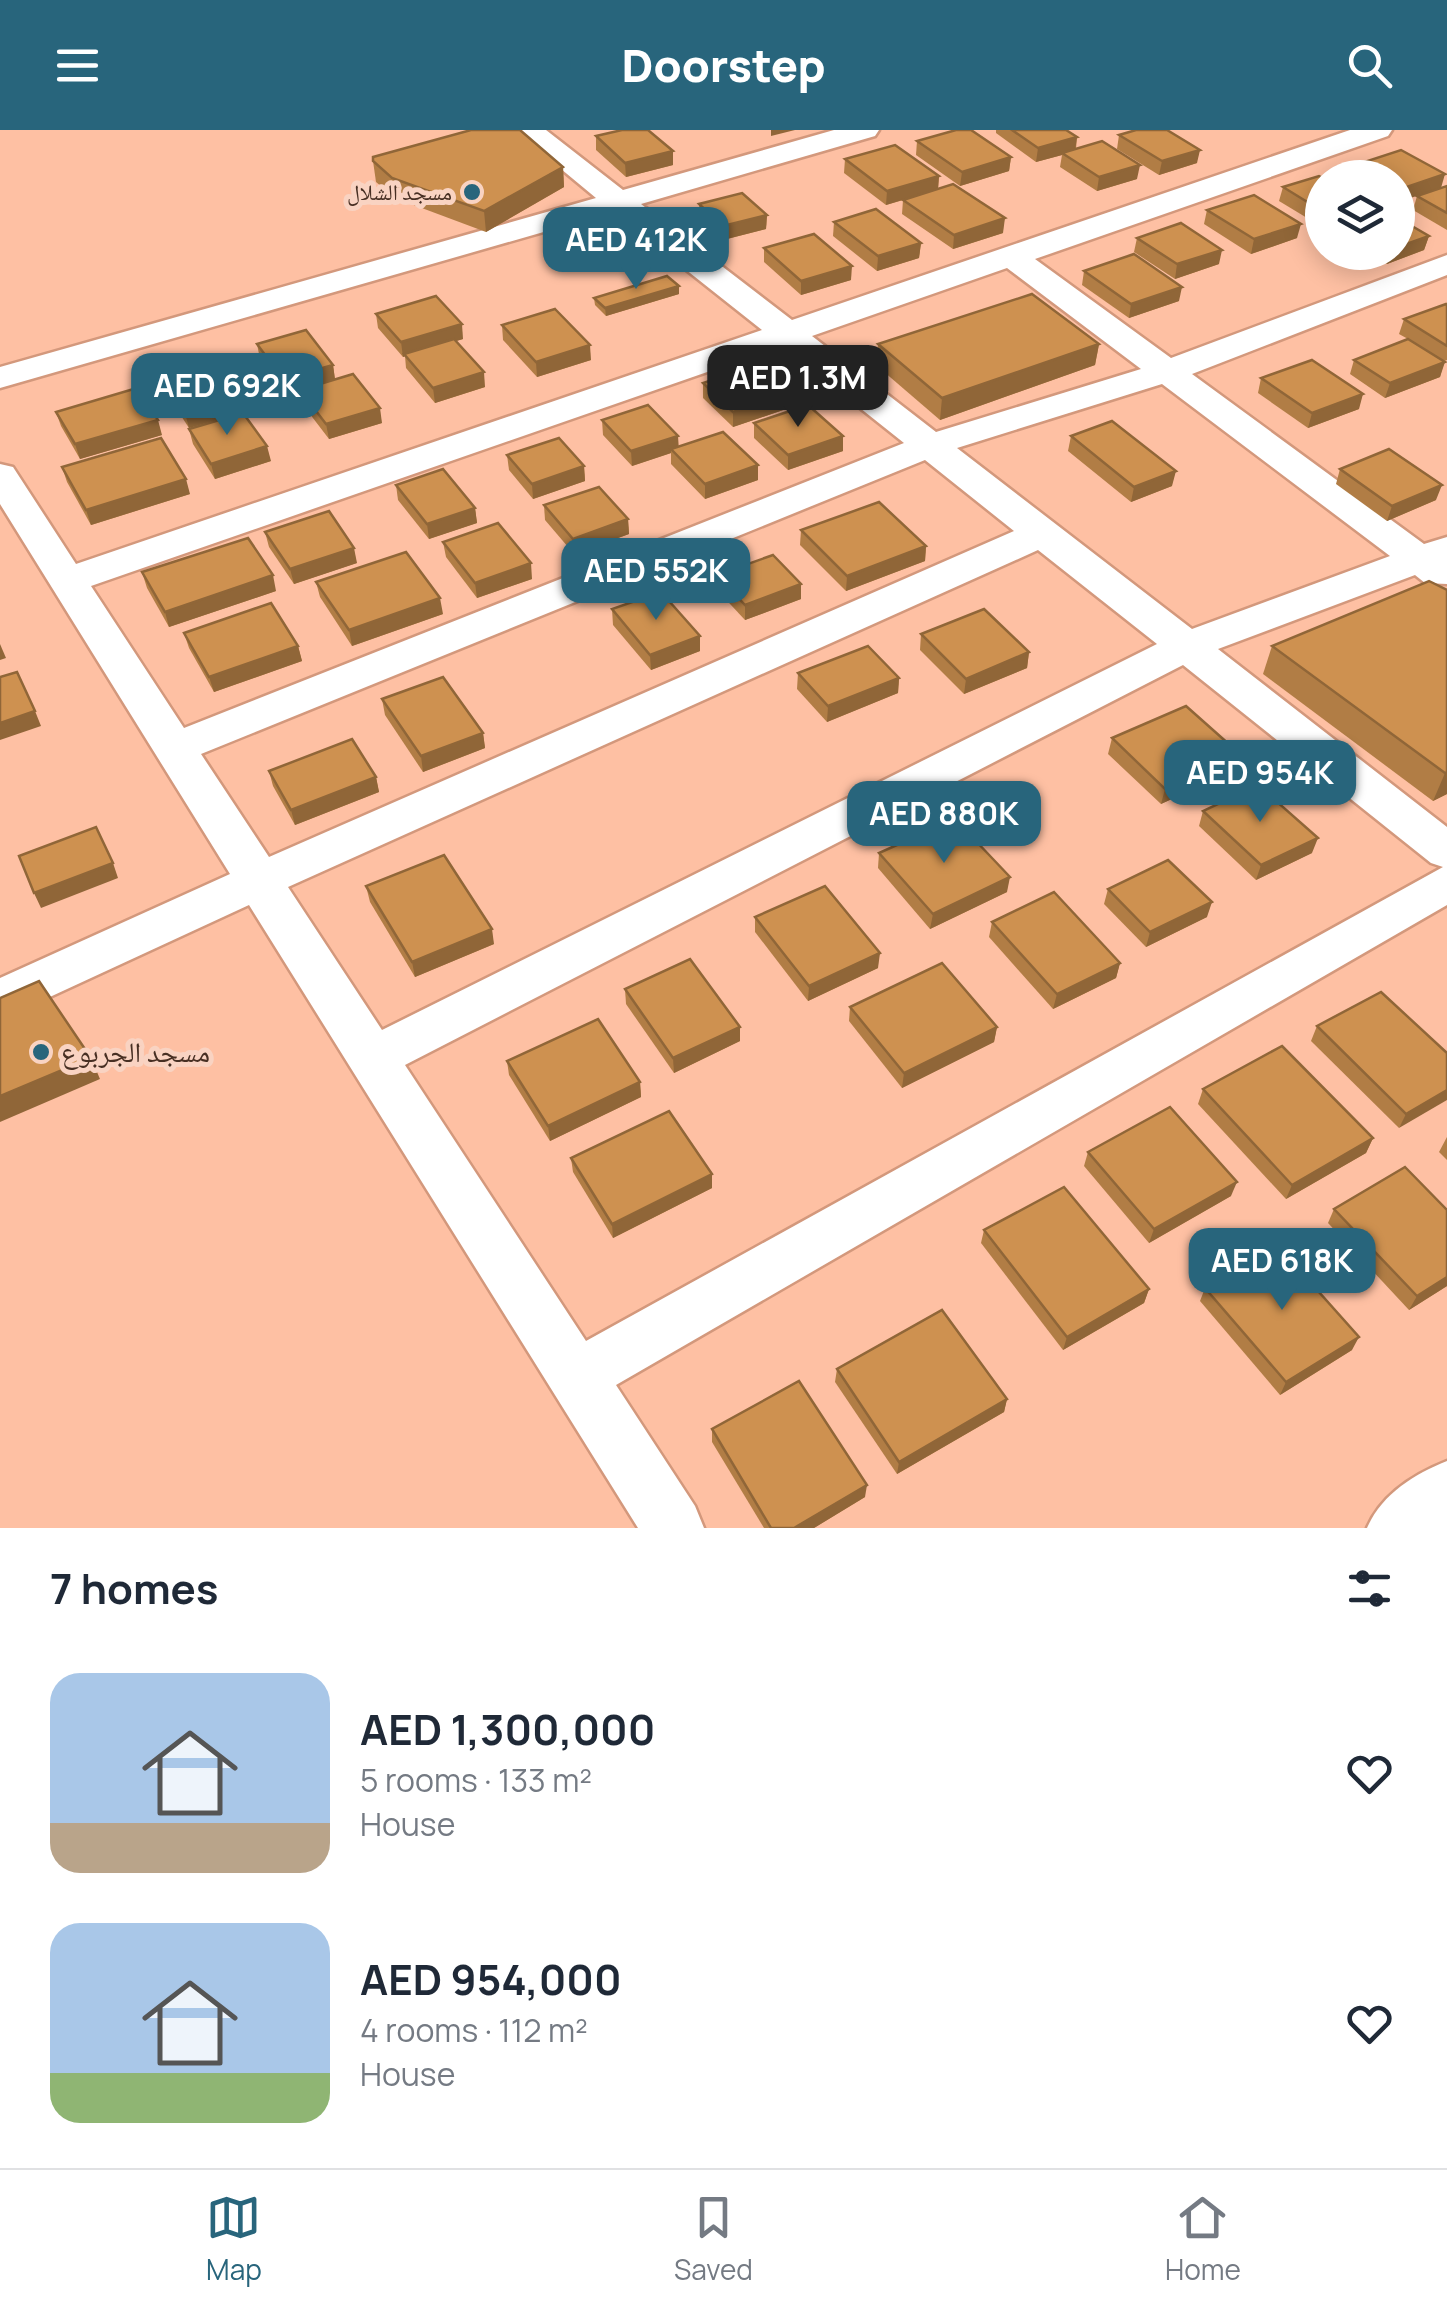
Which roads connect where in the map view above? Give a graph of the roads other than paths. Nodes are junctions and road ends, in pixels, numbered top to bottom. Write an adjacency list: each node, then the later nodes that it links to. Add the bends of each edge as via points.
1 (528, 130): 4 (street)
2 (864, 130): 4 (street)
3 (1378, 130): 5 (street)
4 (620, 200): 7 (street); 9 (street)
5 (1011, 256): 7 (street); 8 (street)
6 (1447, 264): 8 (street)
7 (788, 332): 10 (street); 14 (street)
8 (1166, 372): 10 (street); 13 (street)
9 (0, 378)
10 (931, 444): 12 (street); 16 (street)
11 (0, 475): 14 (street)
12 (1043, 533): 15 (street); 18 (street)
13 (1438, 563): 15 (street)
14 (68, 580): 16 (street)
15 (1186, 646): 17 (street); 21 (street)
16 (175, 748): 18 (street)
17 (1447, 851)
18 (260, 880): 20 (street); 21 (street)
19 (1447, 882): 22 (street)
20 (0, 1000)
21 (373, 1058): 22 (street)
22 (576, 1377): 24 (street)
23 (1447, 1491): 25 (street)
24 (673, 1528)
25 (1398, 1528)

